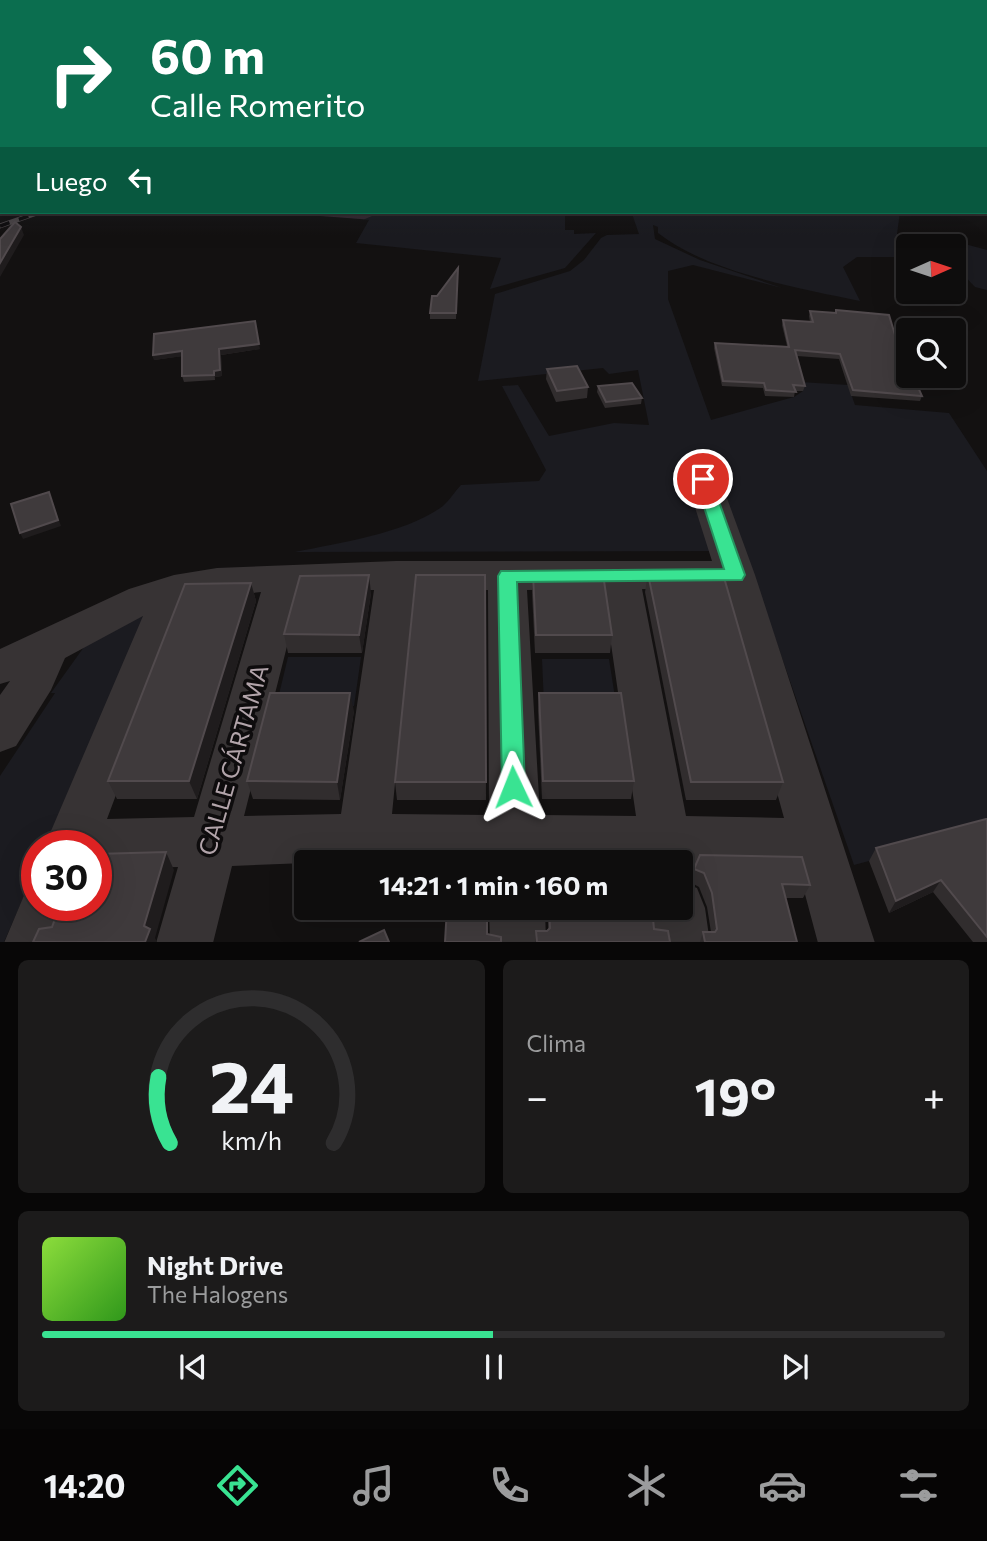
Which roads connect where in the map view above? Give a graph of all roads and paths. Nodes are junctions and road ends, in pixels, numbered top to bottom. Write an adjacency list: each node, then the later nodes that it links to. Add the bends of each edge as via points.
1 (703, 479): 3 (street)
2 (396, 575): 4 (street); 6 (street); 16 (street)
3 (736, 575): 5 (street); 13 (street)
4 (507, 576): 5 (street); 17 (street)
5 (620, 576): 18 (street)
6 (285, 577): 7 (street); 12 (street, CALLE CÁRTAMA)
7 (174, 589): 8 (street, via 133,604); 11 (street)
8 (47, 648): 9 (street); 10 (street, via 37,678)
9 (0, 667)
10 (0, 733)
11 (77, 830)
12 (211, 840): 14 (street); 15 (street); 24 (street, CALLE CÁRTAMA)
13 (817, 843): 19 (street); 27 (street); 28 (street, via 846,890)
14 (112, 844)
15 (348, 850)
16 (362, 850)
17 (516, 850)
18 (667, 850)
19 (693, 850)
20 (517, 920): 25 (street)
21 (679, 920): 26 (street)
22 (41, 921): 23 (street)
23 (32, 942)
24 (184, 942)
25 (518, 942)
26 (682, 942)
27 (847, 942)
28 (865, 942)

